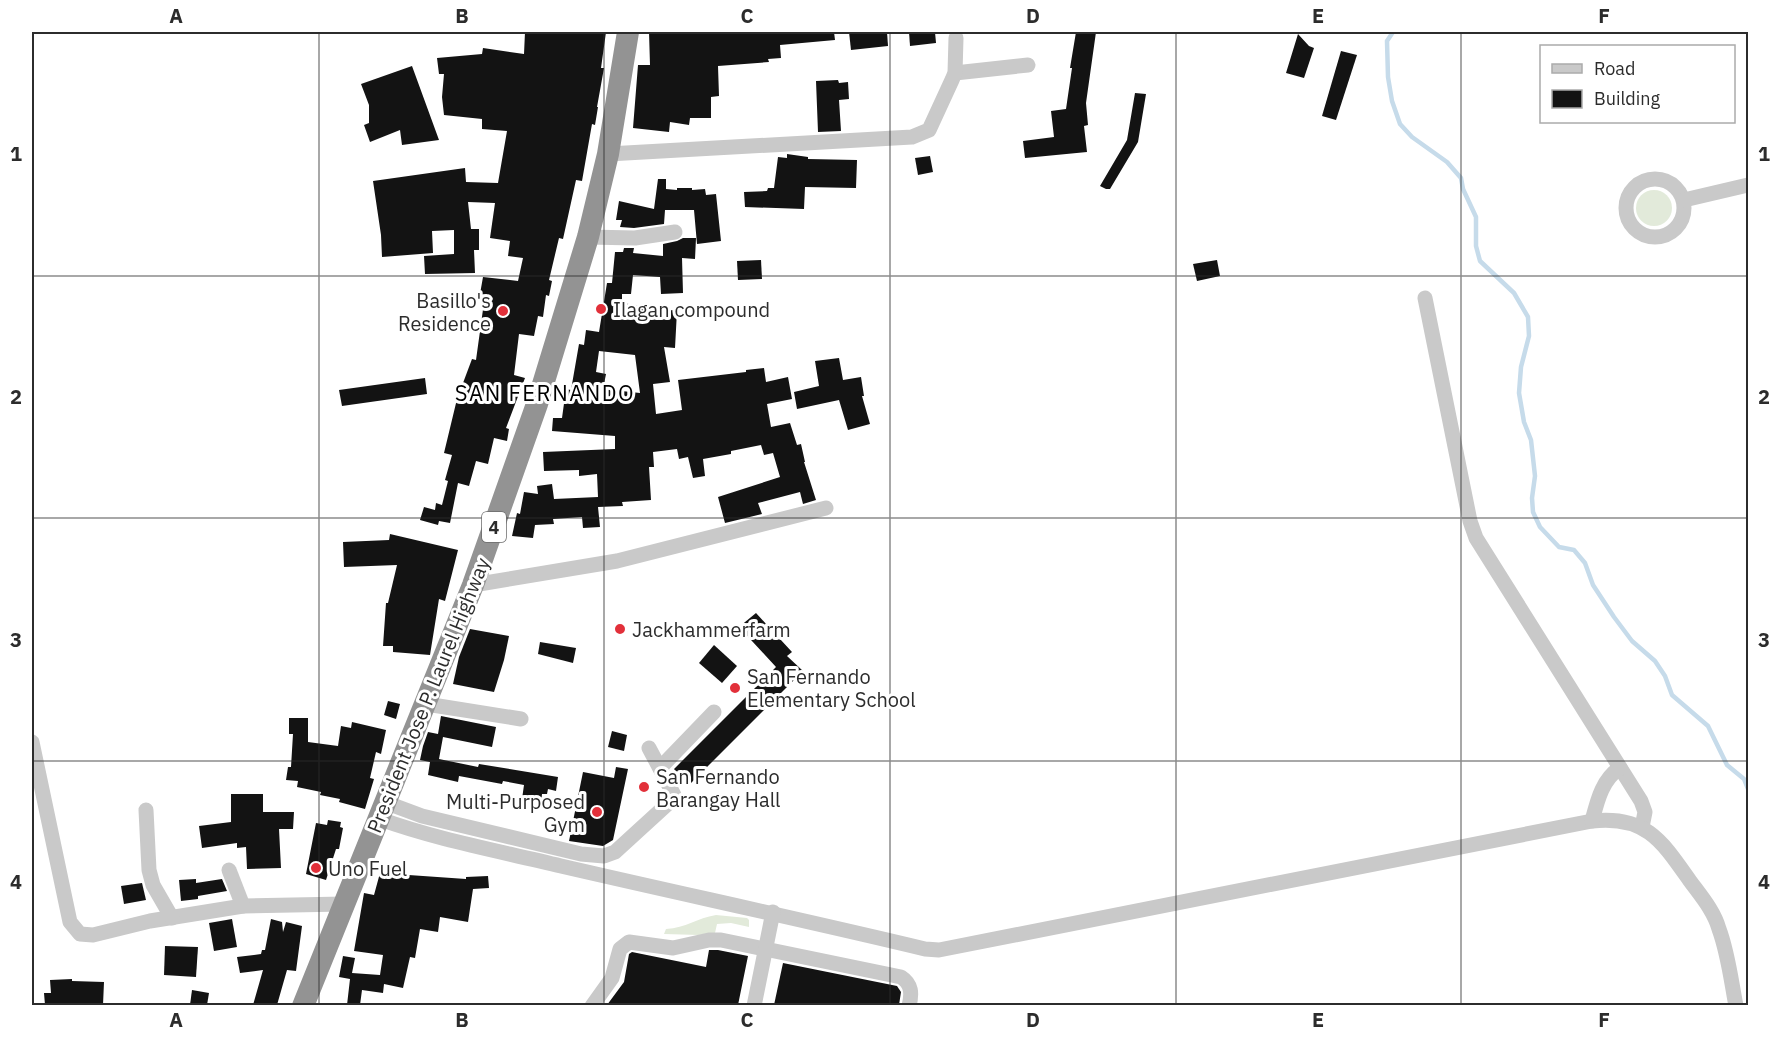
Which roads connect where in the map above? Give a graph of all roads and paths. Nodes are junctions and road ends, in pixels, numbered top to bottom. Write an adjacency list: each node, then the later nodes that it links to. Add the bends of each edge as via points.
1 (628, 32): 5 (highway, President Jose P. Laurel Highway / 4)
2 (956, 38): 4 (street)
3 (1028, 65): 4 (street)
4 (955, 73): 5 (street, via 929,130 912,137)
5 (608, 154): 9 (highway, President Jose P. Laurel Highway / 4)
6 (1749, 185): 7 (street)
7 (1684, 200)
8 (675, 232): 9 (street, via 635,238)
9 (588, 237): 12 (highway, President Jose P. Laurel Highway / 4, via 537,404)
10 (1425, 298): 19 (street, via 1476,538)
11 (826, 508): 12 (street, via 617,561)
12 (473, 585): 13 (highway, President Jose P. Laurel Highway / 4)
13 (426, 704): 15 (street); 21 (highway, President Jose P. Laurel Highway / 4)
14 (714, 712): 18 (street)
15 (521, 719)
16 (32, 742): 28 (street, via 70,922 80,934 93,935)
17 (650, 748): 18 (street)
18 (660, 768): 21 (street, via 673,799 615,852 604,856)
19 (1620, 768): 22 (street, via 1602,791); 23 (street, via 1644,807)
20 (146, 810): 28 (street, via 149,870)
21 (383, 811): 25 (highway, President Jose P. Laurel Highway / 4); 27 (street, via 433,836)
22 (1592, 821): 23 (street, via 1619,820); 27 (street, via 944,950 925,949)
23 (1642, 827): 34 (street, via 1667,849 1714,916)
24 (229, 870): 26 (street)
25 (344, 904): 26 (street); 30 (highway, President Jose P. Laurel Highway / 4)
26 (243, 906): 28 (street)
27 (773, 912): 29 (street)
28 (172, 918)
29 (765, 949): 31 (street, via 715,940 673,948 625,943 612,978); 32 (street); 33 (street, via 901,977 910,989)
30 (303, 1005)
31 (592, 1005)
32 (754, 1005)
33 (909, 1005)
34 (1736, 1005)

